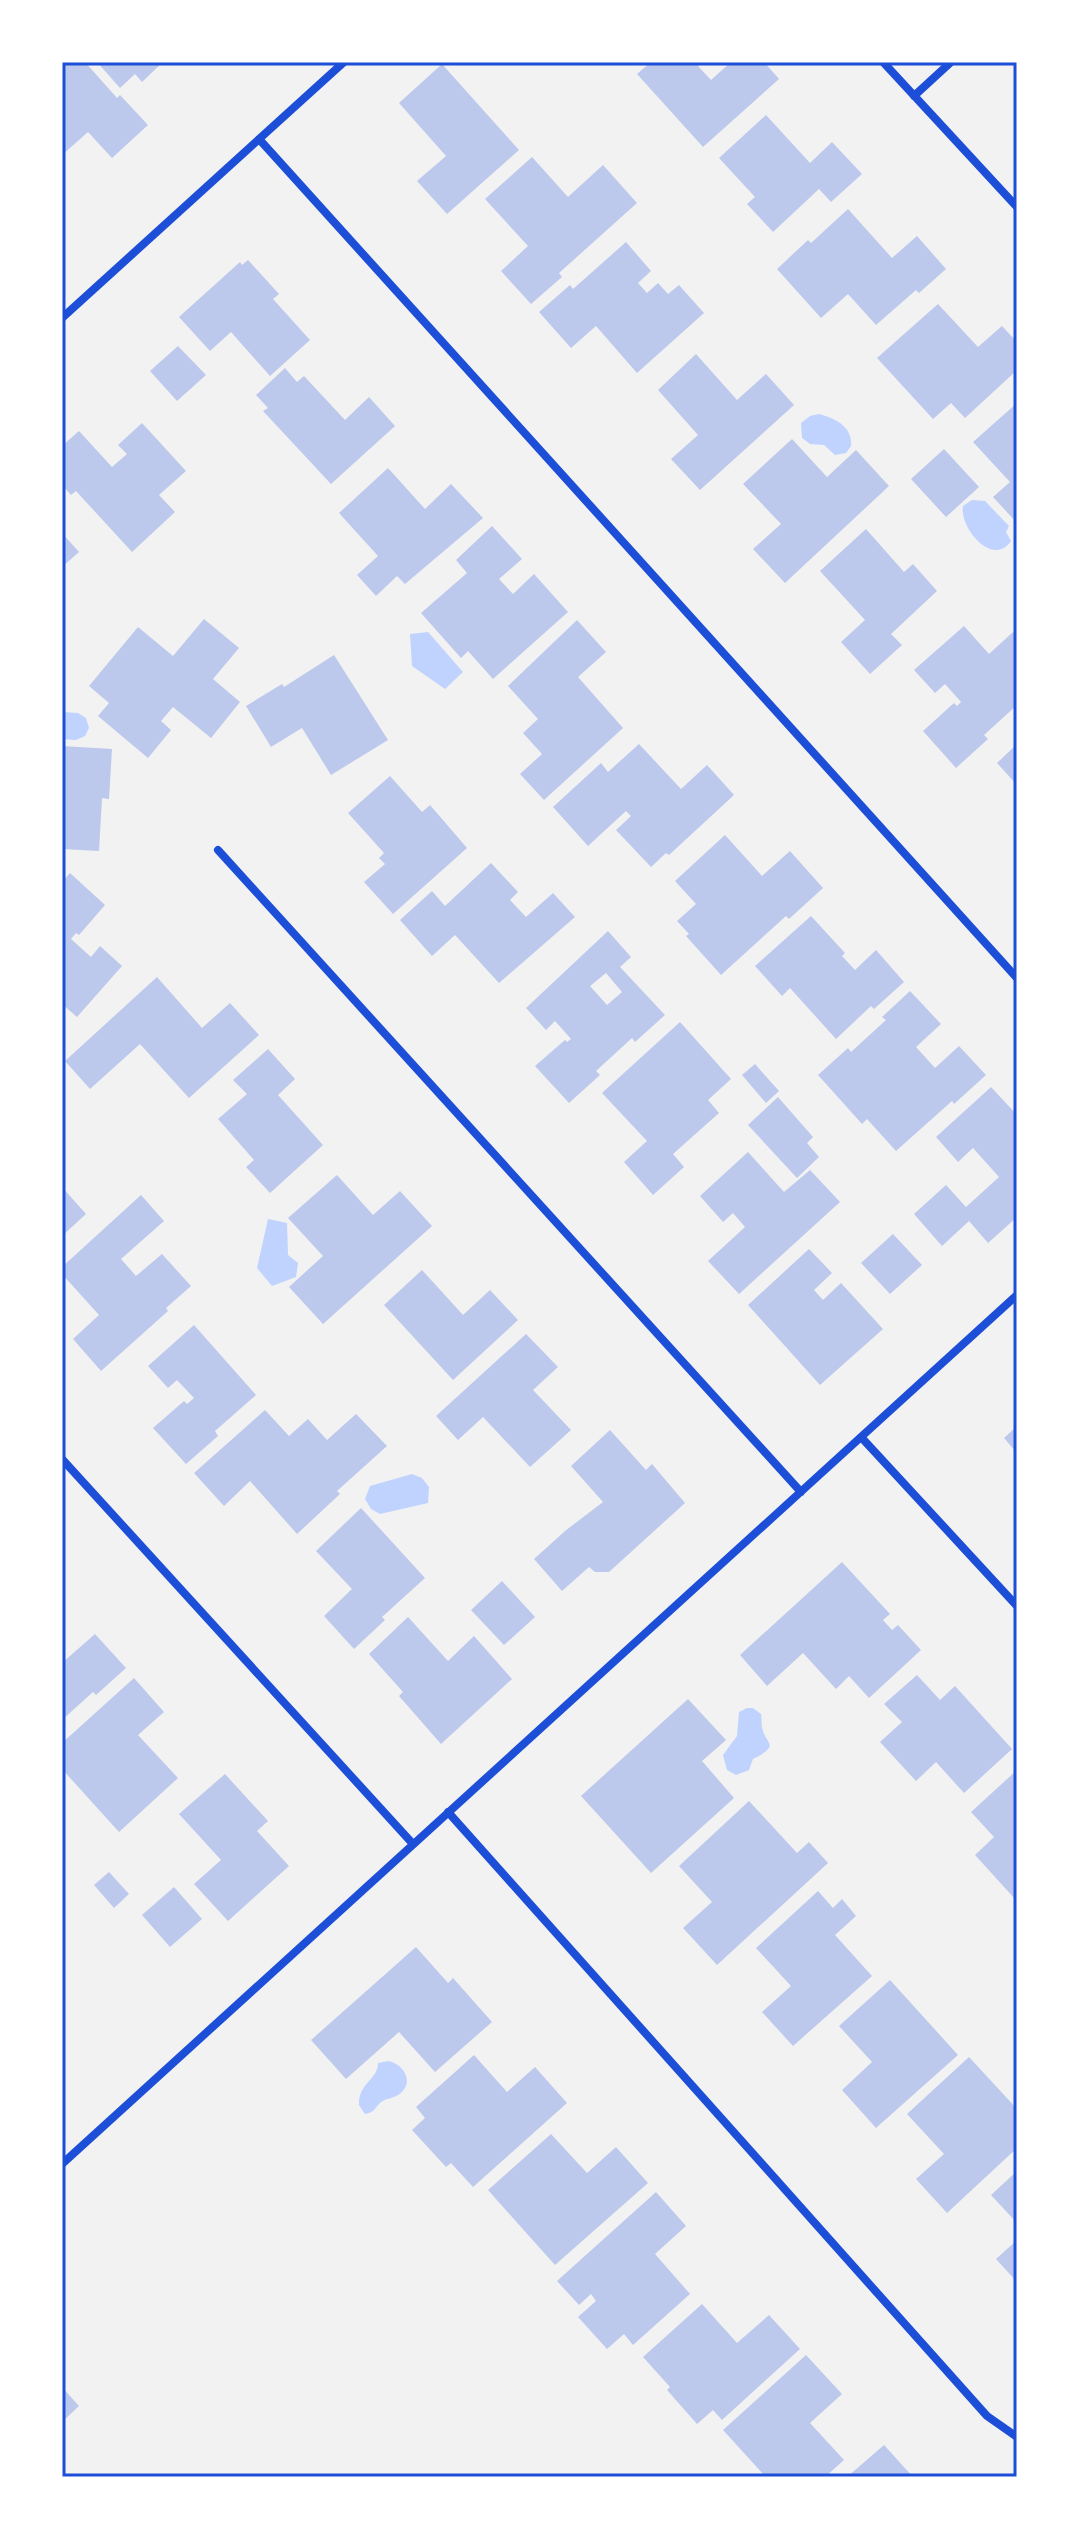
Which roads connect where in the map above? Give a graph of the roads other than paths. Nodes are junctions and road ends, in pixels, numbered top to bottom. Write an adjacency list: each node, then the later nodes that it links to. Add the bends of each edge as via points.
1 (344, 62): 5 (street)
2 (883, 62): 4 (street)
3 (951, 62): 4 (street)
4 (914, 96): 6 (street)
5 (259, 139): 7 (street); 9 (street)
6 (1017, 207)
7 (62, 318)
8 (218, 850): 13 (street)
9 (1017, 978)
10 (1017, 1295): 11 (street)
11 (861, 1437): 13 (street); 14 (street)
12 (62, 1459): 16 (street)
13 (801, 1492): 15 (street)
14 (1017, 1606)
15 (448, 1812): 16 (street); 18 (street, via 987,2416)
16 (413, 1844): 17 (street)
17 (62, 2164)
18 (1017, 2437)

